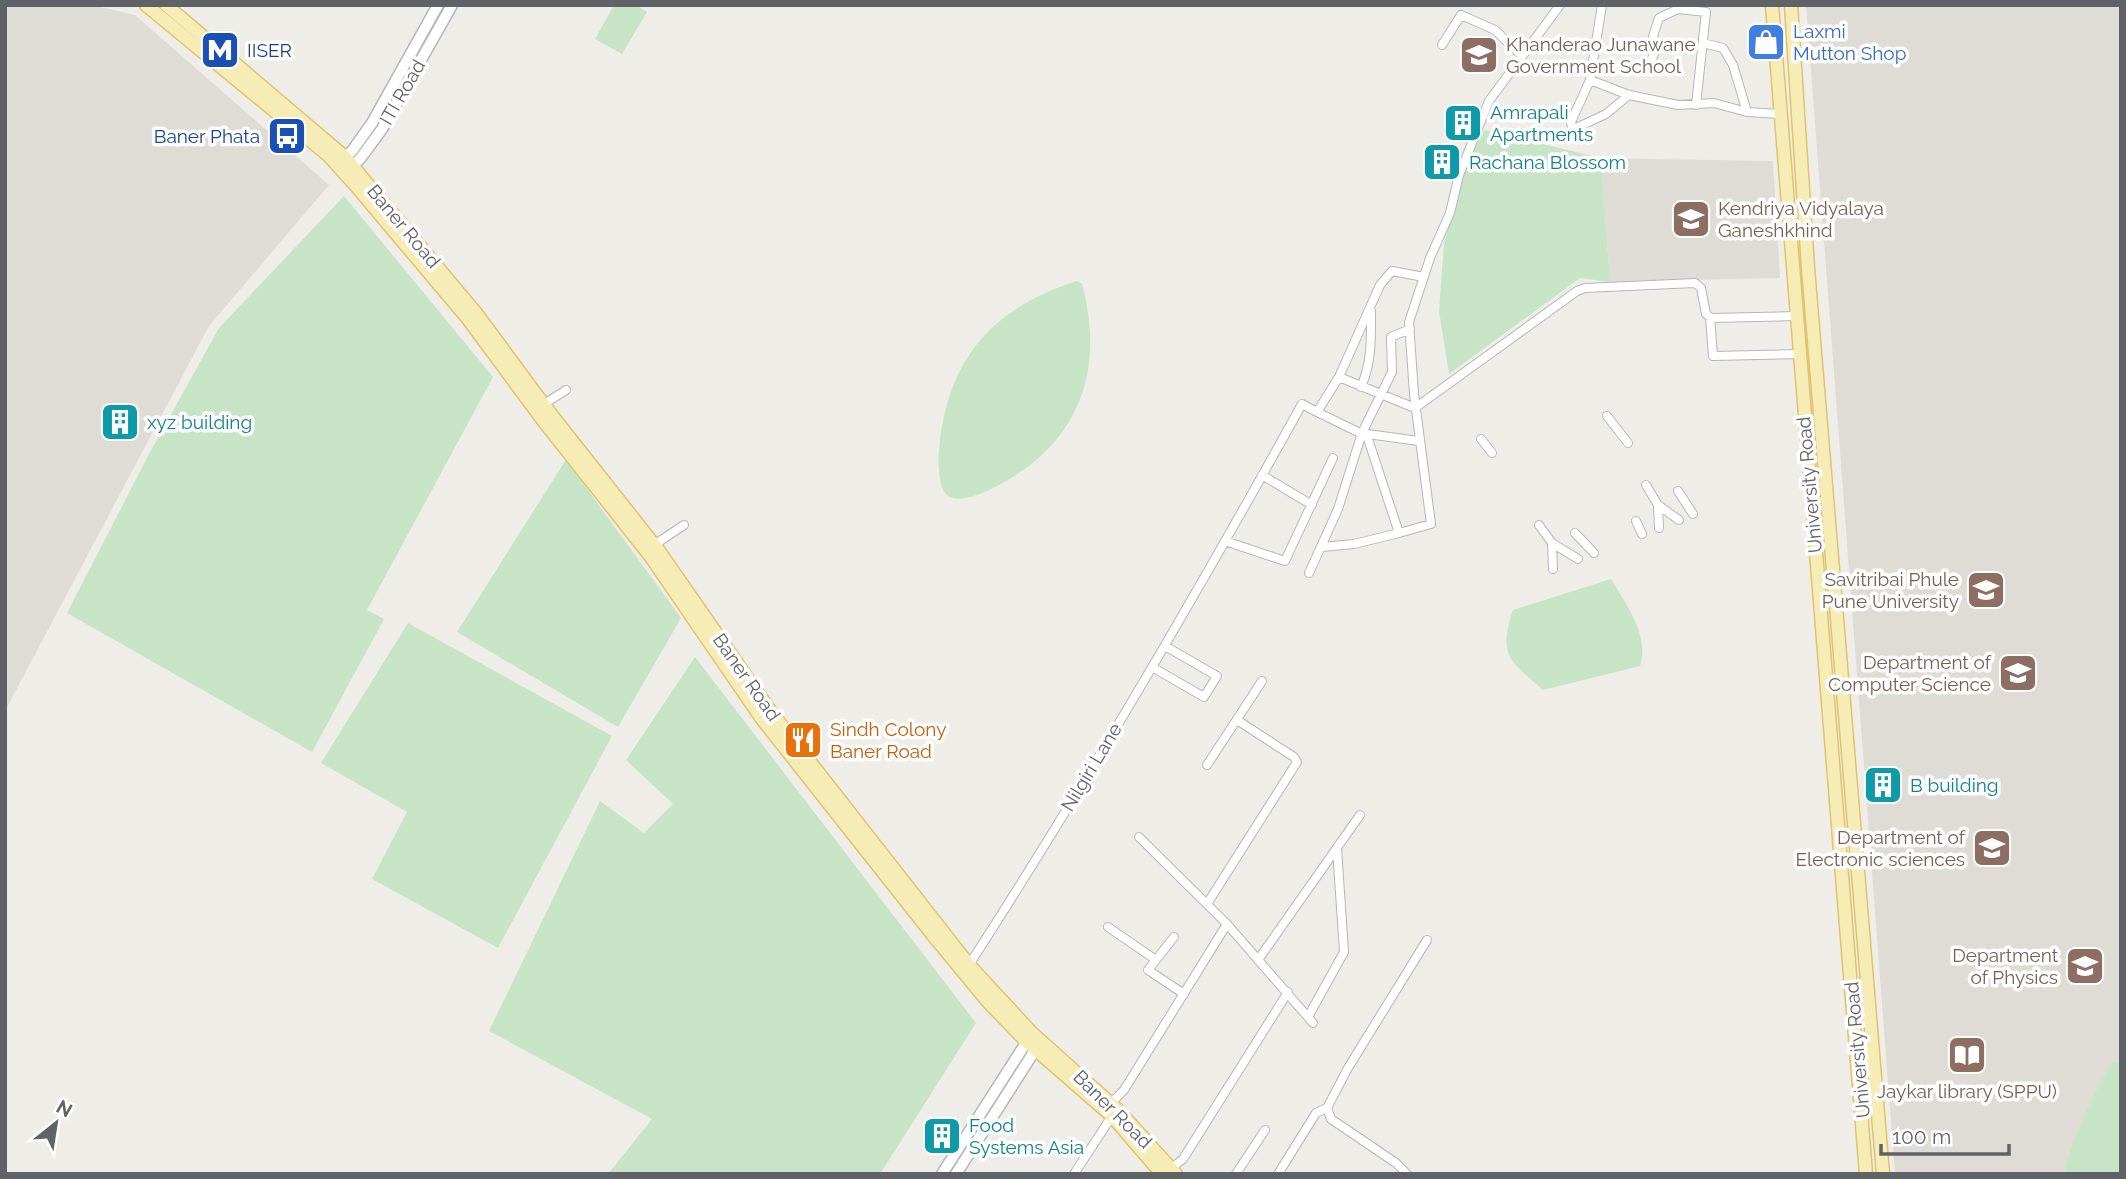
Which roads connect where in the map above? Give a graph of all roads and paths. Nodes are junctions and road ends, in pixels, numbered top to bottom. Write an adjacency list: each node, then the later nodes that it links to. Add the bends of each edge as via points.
1 (146, 5): 18 (main road)
2 (166, 5): 18 (main road)
3 (438, 5): 18 (main road, ITI Road)
4 (452, 5): 18 (main road, ITI Road, via 382,129)
5 (1560, 5): 11 (street)
6 (1602, 5): 13 (street)
7 (1772, 5): 17 (main road, University Road)
8 (1791, 5): 92 (main road, University Road, via 1809,281)
9 (1703, 43): 12 (street, via 1706,12 1678,9 1659,18 1653,36 1657,50); 15 (street); 16 (street, via 1723,48)
10 (1442, 45): 11 (street, via 1461,15 1495,30)
11 (1522, 56): 19 (street, via 1489,101)
12 (1647, 69)
13 (1590, 80): 14 (street); 14 (street, via 1571,122 1574,128 1606,114)
14 (1629, 95): 15 (street)
15 (1696, 105): 16 (street, via 1714,103)
16 (1747, 112): 17 (street)
17 (1780, 114): 21 (main road, University Road)
18 (345, 165): 29 (main road, Baner Road, via 476,313); 65 (main road, Baner Road, via 651,557)
19 (1424, 277): 20 (street, via 1392,271); 23 (street)
20 (1371, 308): 25 (street); 26 (street, via 1368,372)
21 (1796, 316): 22 (street); 24 (main road, University Road)
22 (1710, 317): 24 (street, via 1713,356); 30 (street, via 1697,284 1581,289)
23 (1410, 329): 28 (street, via 1391,337 1392,372); 30 (street)
24 (1799, 354): 91 (main road, University Road)
25 (1339, 377): 26 (street); 31 (street)
26 (1361, 387): 28 (street)
27 (566, 390): 29 (street)
28 (1382, 396): 30 (street); 33 (street)
29 (544, 404): 55 (main road, Baner Road)
30 (1415, 408): 35 (street)
31 (1317, 412): 33 (street); 39 (street, Nilgiri Lane, via 1302,404)
32 (1607, 416): 36 (street)
33 (1364, 433): 35 (street); 50 (street); 56 (street)
34 (1481, 439): 37 (street)
35 (1419, 441): 50 (street, via 1431,524)
36 (1628, 443)
37 (1492, 453)
38 (1333, 458): 42 (street)
39 (1262, 475): 42 (street); 53 (street, Nilgiri Lane)
40 (1646, 485): 43 (street)
41 (1678, 491): 44 (street)
42 (1312, 505): 53 (street, via 1285,561)
43 (1658, 505): 45 (street); 49 (street)
44 (1693, 514)
45 (1679, 520)
46 (1636, 521): 52 (street)
47 (684, 525): 55 (street)
48 (1539, 525): 54 (street)
49 (1659, 528)
50 (1399, 533): 56 (street)
51 (1575, 533): 57 (street)
52 (1642, 534)
53 (1225, 541): 61 (street, Nilgiri Lane)
54 (1552, 543): 58 (street); 59 (street)
55 (654, 545): 65 (main road, Baner Road)
56 (1322, 547): 60 (street)
57 (1594, 553)
58 (1578, 559)
59 (1553, 569)
60 (1309, 573)
61 (1165, 646): 62 (street, Nilgiri Lane); 62 (street, via 1217,676 1204,697)
62 (1152, 667): 77 (street, Nilgiri Lane)
63 (1262, 681): 64 (street)
64 (1237, 720): 66 (street); 70 (street, via 1297,762)
65 (779, 732): 77 (main road, Baner Road); 80 (main road, Baner Road, via 953,960 989,1003)
66 (1207, 765)
67 (1360, 815): 69 (street)
68 (1139, 837): 70 (street)
69 (1337, 848): 76 (street); 78 (street, via 1344,952 1310,1020)
70 (1207, 904): 71 (street)
71 (1227, 924): 76 (street); 79 (street)
72 (1108, 927): 75 (street)
73 (1174, 937): 75 (street)
74 (1427, 940): 81 (street)
75 (1156, 960): 79 (street, via 1148,970)
76 (1258, 960): 78 (street)
77 (969, 965): 80 (main road, Baner Road)
78 (1288, 992): 84 (street, via 1183,1159)
79 (1184, 994): 82 (street)
80 (1034, 1041): 82 (main road, Baner Road); 86 (main road); 87 (main road)
81 (1326, 1108): 85 (street, via 1316,1114); 90 (street, via 1331,1119)
82 (1111, 1110): 84 (main road, Baner Road); 88 (street)
83 (1265, 1129): 89 (street)
84 (1170, 1172)
85 (1280, 1173)
86 (942, 1174)
87 (956, 1174)
88 (1074, 1174)
89 (1236, 1174)
90 (1407, 1174)
91 (1866, 1174)
92 (1883, 1174)

